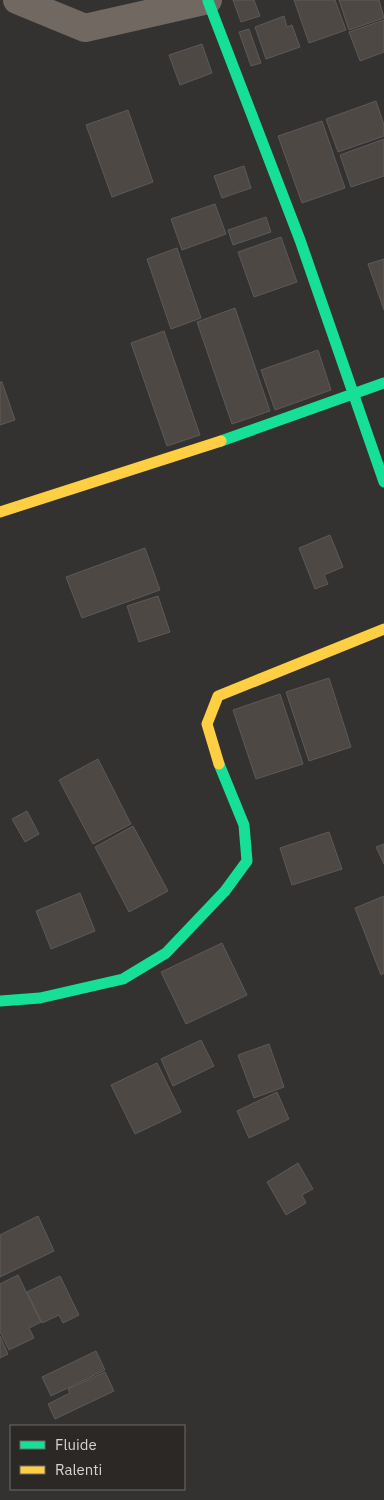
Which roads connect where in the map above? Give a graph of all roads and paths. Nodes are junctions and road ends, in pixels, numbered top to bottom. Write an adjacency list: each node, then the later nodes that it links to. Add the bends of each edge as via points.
1 (17, 0): 2 (street, via 86,28)
2 (208, 1): 4 (street, via 266,146)
3 (384, 383): 4 (street)
4 (355, 394): 5 (street); 6 (street, via 169,459)
5 (384, 482)
6 (0, 512)
7 (384, 629): 8 (street, via 218,696 207,724 215,755 244,825 247,861 225,891 166,953 123,979 40,998)
8 (0, 1001)

